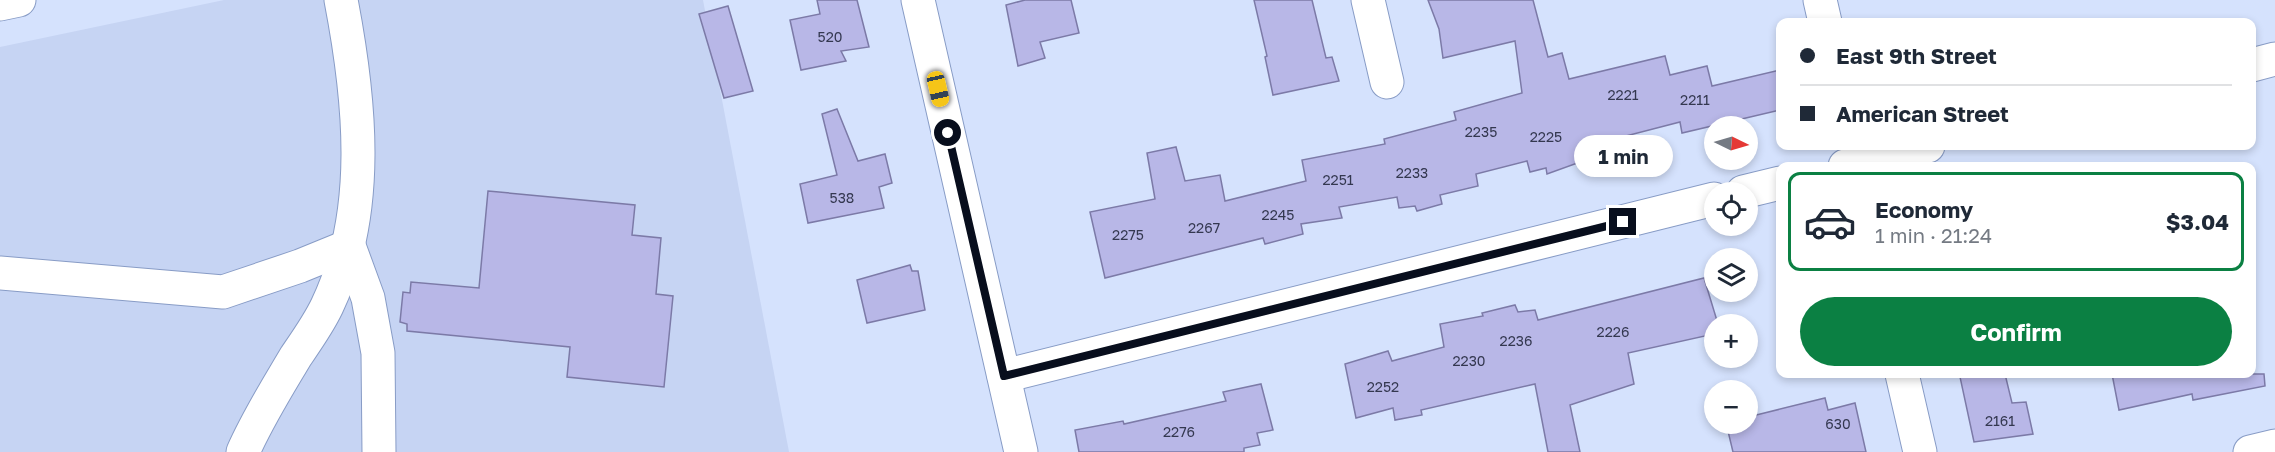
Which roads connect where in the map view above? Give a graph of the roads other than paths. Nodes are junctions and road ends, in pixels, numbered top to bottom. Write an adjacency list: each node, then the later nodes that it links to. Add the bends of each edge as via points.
1 (19, 0): 6 (street)
2 (341, 0): 16 (street, via 356,113 355,208)
3 (918, 0): 18 (street)
4 (1368, 0): 10 (street)
5 (1820, 0): 7 (street)
6 (0, 4)
7 (1824, 18)
8 (2275, 59): 9 (street)
9 (2256, 63)
10 (1387, 82)
11 (1908, 150): 12 (street)
12 (1852, 161)
13 (1776, 184): 14 (street)
14 (1758, 188)
15 (1704, 201): 18 (street)
16 (349, 246): 17 (street, via 223,292); 21 (street, via 326,308 261,414); 22 (street, via 368,298 378,352)
17 (0, 273)
18 (1004, 376): 23 (street)
19 (1903, 378): 24 (street)
20 (2275, 446): 25 (street)
21 (243, 452)
22 (379, 452)
23 (1021, 452)
24 (1920, 452)
25 (2250, 452)

